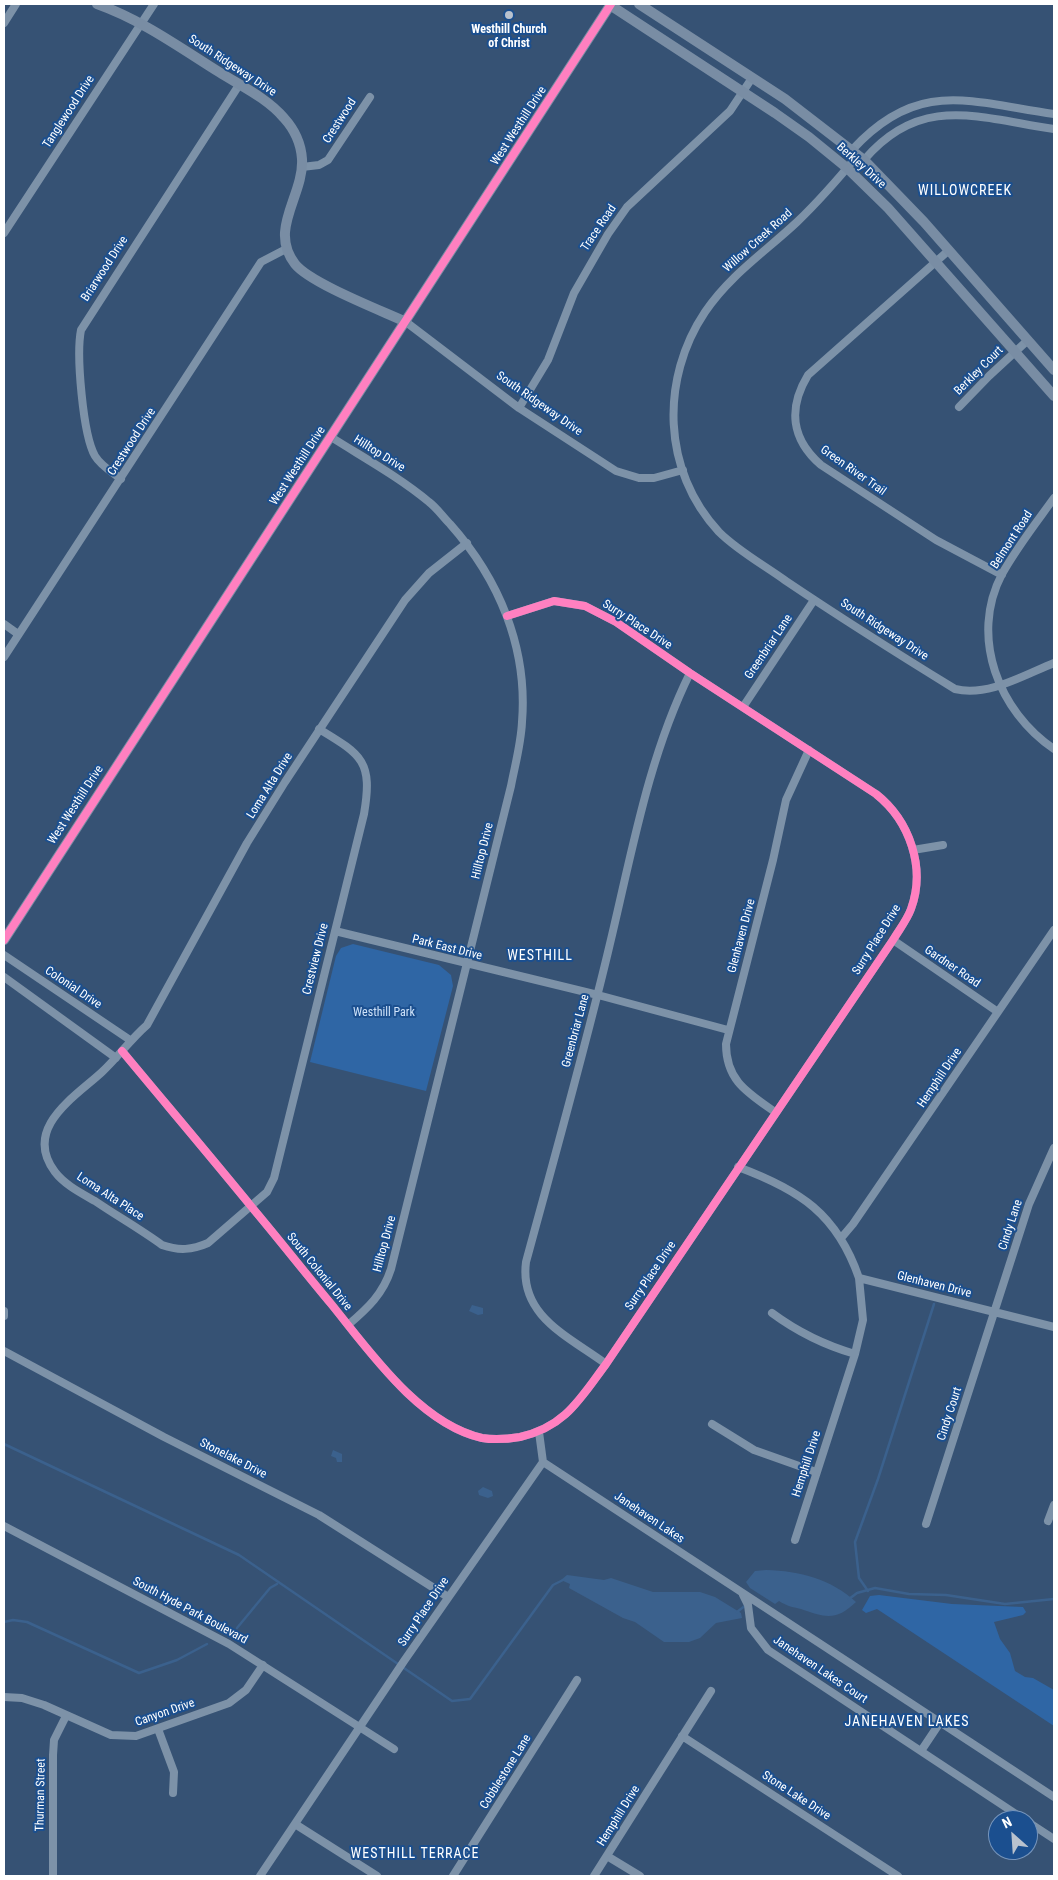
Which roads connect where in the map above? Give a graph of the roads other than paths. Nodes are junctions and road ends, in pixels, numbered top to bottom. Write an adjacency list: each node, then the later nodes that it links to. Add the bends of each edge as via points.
1 (16, 4): 6 (street)
2 (97, 4): 7 (street, South Ridgeway Drive)
3 (154, 4): 7 (street, Tanglewood Drive)
4 (610, 4): 10 (street, Berkley Drive); 21 (street, West Westhill Drive)
5 (639, 4): 8 (street, Berkley Drive)
6 (4, 23)
7 (141, 23): 9 (street, South Ridgeway Drive); 17 (street, Tanglewood Drive)
8 (752, 78): 10 (street, Trace Road); 14 (street, Berkley Drive)
9 (239, 84): 15 (street, South Ridgeway Drive, via 285,118 299,145); 30 (street, Briarwood Drive, via 81,330 78,358 88,431 95,455)
10 (743, 92): 16 (street, Berkley Drive, via 810,137); 27 (street, Trace Road, via 714,129 627,207 574,293 548,360)
11 (370, 97): 15 (street, Crestwood, via 328,160)
12 (1054, 114): 14 (street, Willow Creek Road, via 947,99 924,102 888,117 872,129)
13 (1054, 129): 14 (street, Willow Creek Road, via 958,115 928,117 909,123)
14 (858, 155): 16 (street, Willow Creek Road); 19 (street, Berkley Drive)
15 (302, 167): 18 (street, South Ridgeway Drive, via 285,225)
16 (847, 168): 20 (street, Berkley Drive, via 888,208); 29 (street, Willow Creek Road, via 796,223 744,266 696,327 674,388 674,432)
17 (4, 233)
18 (286, 249): 21 (street, South Ridgeway Drive, via 295,264 312,278); 30 (street, Crestwood Drive, via 261,262)
19 (948, 251): 20 (street, Green River Trail); 22 (street, Berkley Drive)
20 (935, 262): 23 (street, Berkley Drive); 33 (street, Green River Trail, via 808,375 796,399 796,424 805,448 821,465 936,540)
21 (406, 322): 27 (street, South Ridgeway Drive); 28 (street, West Westhill Drive)
22 (1028, 340): 23 (street, Berkley Court); 24 (street, Berkley Drive)
23 (1015, 352): 25 (street, Berkley Drive); 26 (street, Berkley Court)
24 (1054, 370)
25 (1054, 396)
26 (959, 407)
27 (519, 408): 29 (street, South Ridgeway Drive, via 626,476 654,478)
28 (331, 437): 32 (street, Hilltop Drive, via 424,498); 50 (street, West Westhill Drive)
29 (683, 470): 34 (street, South Ridgeway Drive, via 699,505 720,532)
30 (121, 479): 37 (street, Crestwood Drive)
31 (1054, 498): 33 (street, Belmont Road)
32 (467, 543): 35 (street, Hilltop Drive, via 498,593); 43 (street, Loma Alta Drive, via 417,585)
33 (1002, 575): 41 (street, Belmont Road, via 991,608 990,627 992,663)
34 (814, 600): 41 (street, South Ridgeway Drive, via 955,689 982,691); 42 (street, Greenbriar Lane)
35 (507, 616): 40 (street, Surry Place Drive, via 554,601 585,606 616,622); 53 (street, Hilltop Drive, via 518,657 522,722 511,786)
36 (4, 624): 37 (street)
37 (18, 634): 38 (street, Crestwood Drive)
38 (4, 657)
39 (1054, 663): 41 (street, South Ridgeway Drive)
40 (690, 673): 42 (street, Surry Place Drive); 55 (street, Greenbriar Lane, via 673,708 652,773)
41 (1000, 685): 44 (street, via 1026,726)
42 (743, 707): 45 (street, Surry Place Drive)
43 (319, 729): 49 (street, Crestview Drive, via 360,758 368,790); 58 (street, Loma Alta Drive, via 247,843 160,1006 147,1025)
44 (1054, 749)
45 (809, 750): 47 (street, Surry Place Drive, via 888,804 906,831); 57 (street, Glenhaven Drive, via 786,800)
46 (943, 845): 47 (street)
47 (913, 850): 51 (street, Surry Place Drive, via 916,888 910,910)
48 (1054, 930): 56 (street, Hemphill Drive)
49 (335, 931): 53 (street, Park East Drive); 64 (street, Crestview Drive, via 274,1178 267,1192)
50 (4, 940)
51 (893, 940): 56 (street, Gardner Road); 61 (street, Surry Place Drive)
52 (4, 956): 58 (street, Colonial Drive)
53 (465, 964): 55 (street, Park East Drive); 71 (street, Hilltop Drive, via 385,1287 372,1304)
54 (4, 977): 60 (street)
55 (598, 995): 57 (street, Park East Drive); 75 (street, Greenbriar Lane, via 524,1275 525,1288 537,1311)
56 (998, 1012): 65 (street, Hemphill Drive)
57 (728, 1030): 61 (street, Glenhaven Drive, via 726,1059 734,1078 745,1091)
58 (130, 1040): 59 (street, Loma Alta Drive)
59 (122, 1051): 60 (street, Loma Alta Drive); 64 (street, South Colonial Drive)
60 (116, 1058): 64 (street, Loma Alta Place, via 51,1119 45,1137 47,1156 55,1172 69,1185 173,1249 191,1249 208,1243)
61 (775, 1112): 63 (street, Surry Place Drive)
62 (1054, 1148): 68 (street, Cindy Lane, via 1029,1204)
63 (738, 1166): 65 (street, via 801,1197); 75 (street, Surry Place Drive)
64 (251, 1206): 71 (street, South Colonial Drive)
65 (842, 1237): 66 (street)
66 (859, 1278): 68 (street, Glenhaven Drive); 74 (street, Hemphill Drive, via 863,1320)
67 (4, 1310): 70 (street)
68 (995, 1312): 72 (street, Glenhaven Drive); 82 (street, Cindy Court)
69 (772, 1313): 74 (street, via 796,1332)
70 (4, 1316)
71 (348, 1325): 77 (street, South Colonial Drive, via 405,1390 458,1430 484,1438)
72 (1054, 1327)
73 (4, 1351): 85 (street, Stonelake Drive, via 319,1515)
74 (855, 1354): 79 (street, Hemphill Drive)
75 (606, 1364): 77 (street, Surry Place Drive, via 574,1407 558,1422)
76 (712, 1424): 79 (street, via 754,1450)
77 (539, 1432): 78 (street)
78 (542, 1462): 85 (street, Surry Place Drive); 86 (street, Janehaven Lakes)
79 (816, 1472): 84 (street, Hemphill Drive)
80 (1054, 1504): 81 (street)
81 (1048, 1521)
82 (926, 1524)
83 (4, 1526): 88 (street, South Hyde Park Boulevard, via 189,1622)
84 (795, 1540)
85 (448, 1597): 94 (street, Surry Place Drive)
86 (746, 1599): 87 (street, Janehaven Lakes); 98 (street, Janehaven Lakes Court, via 751,1628 768,1650)
87 (757, 1602): 93 (street, Janehaven Lakes Court)
88 (263, 1665): 94 (street, South Hyde Park Boulevard); 95 (street, Canyon Drive, via 246,1690 229,1702)
89 (577, 1680): 109 (street, Cobblestone Lane)
90 (711, 1691): 96 (street, Hemphill Drive)
91 (4, 1697): 92 (street, Canyon Drive, via 34,1701)
92 (66, 1716): 95 (street, Canyon Drive, via 111,1735 136,1736); 106 (street, Thurman Street, via 54,1740)
93 (941, 1721): 98 (street); 100 (street, Janehaven Lakes Court)
94 (360, 1726): 97 (street, South Hyde Park Boulevard); 102 (street, Surry Place Drive)
95 (158, 1729): 99 (street, via 174,1772)
96 (682, 1736): 105 (street, Hemphill Drive); 112 (street, Stone Lake Drive)
97 (394, 1749)
98 (921, 1750): 101 (street, Janehaven Lakes Court)
99 (173, 1794)
100 (1054, 1797)
101 (1011, 1810)
102 (295, 1824): 107 (street, Surry Place Drive); 108 (street)
103 (1038, 1827): 104 (street, Janehaven Lakes Court)
104 (1053, 1835)
105 (607, 1856): 110 (street, Hemphill Drive); 111 (street)
106 (54, 1876)
107 (260, 1876)
108 (378, 1876)
109 (453, 1876)
110 (594, 1876)
111 (640, 1876)
112 (896, 1876)

